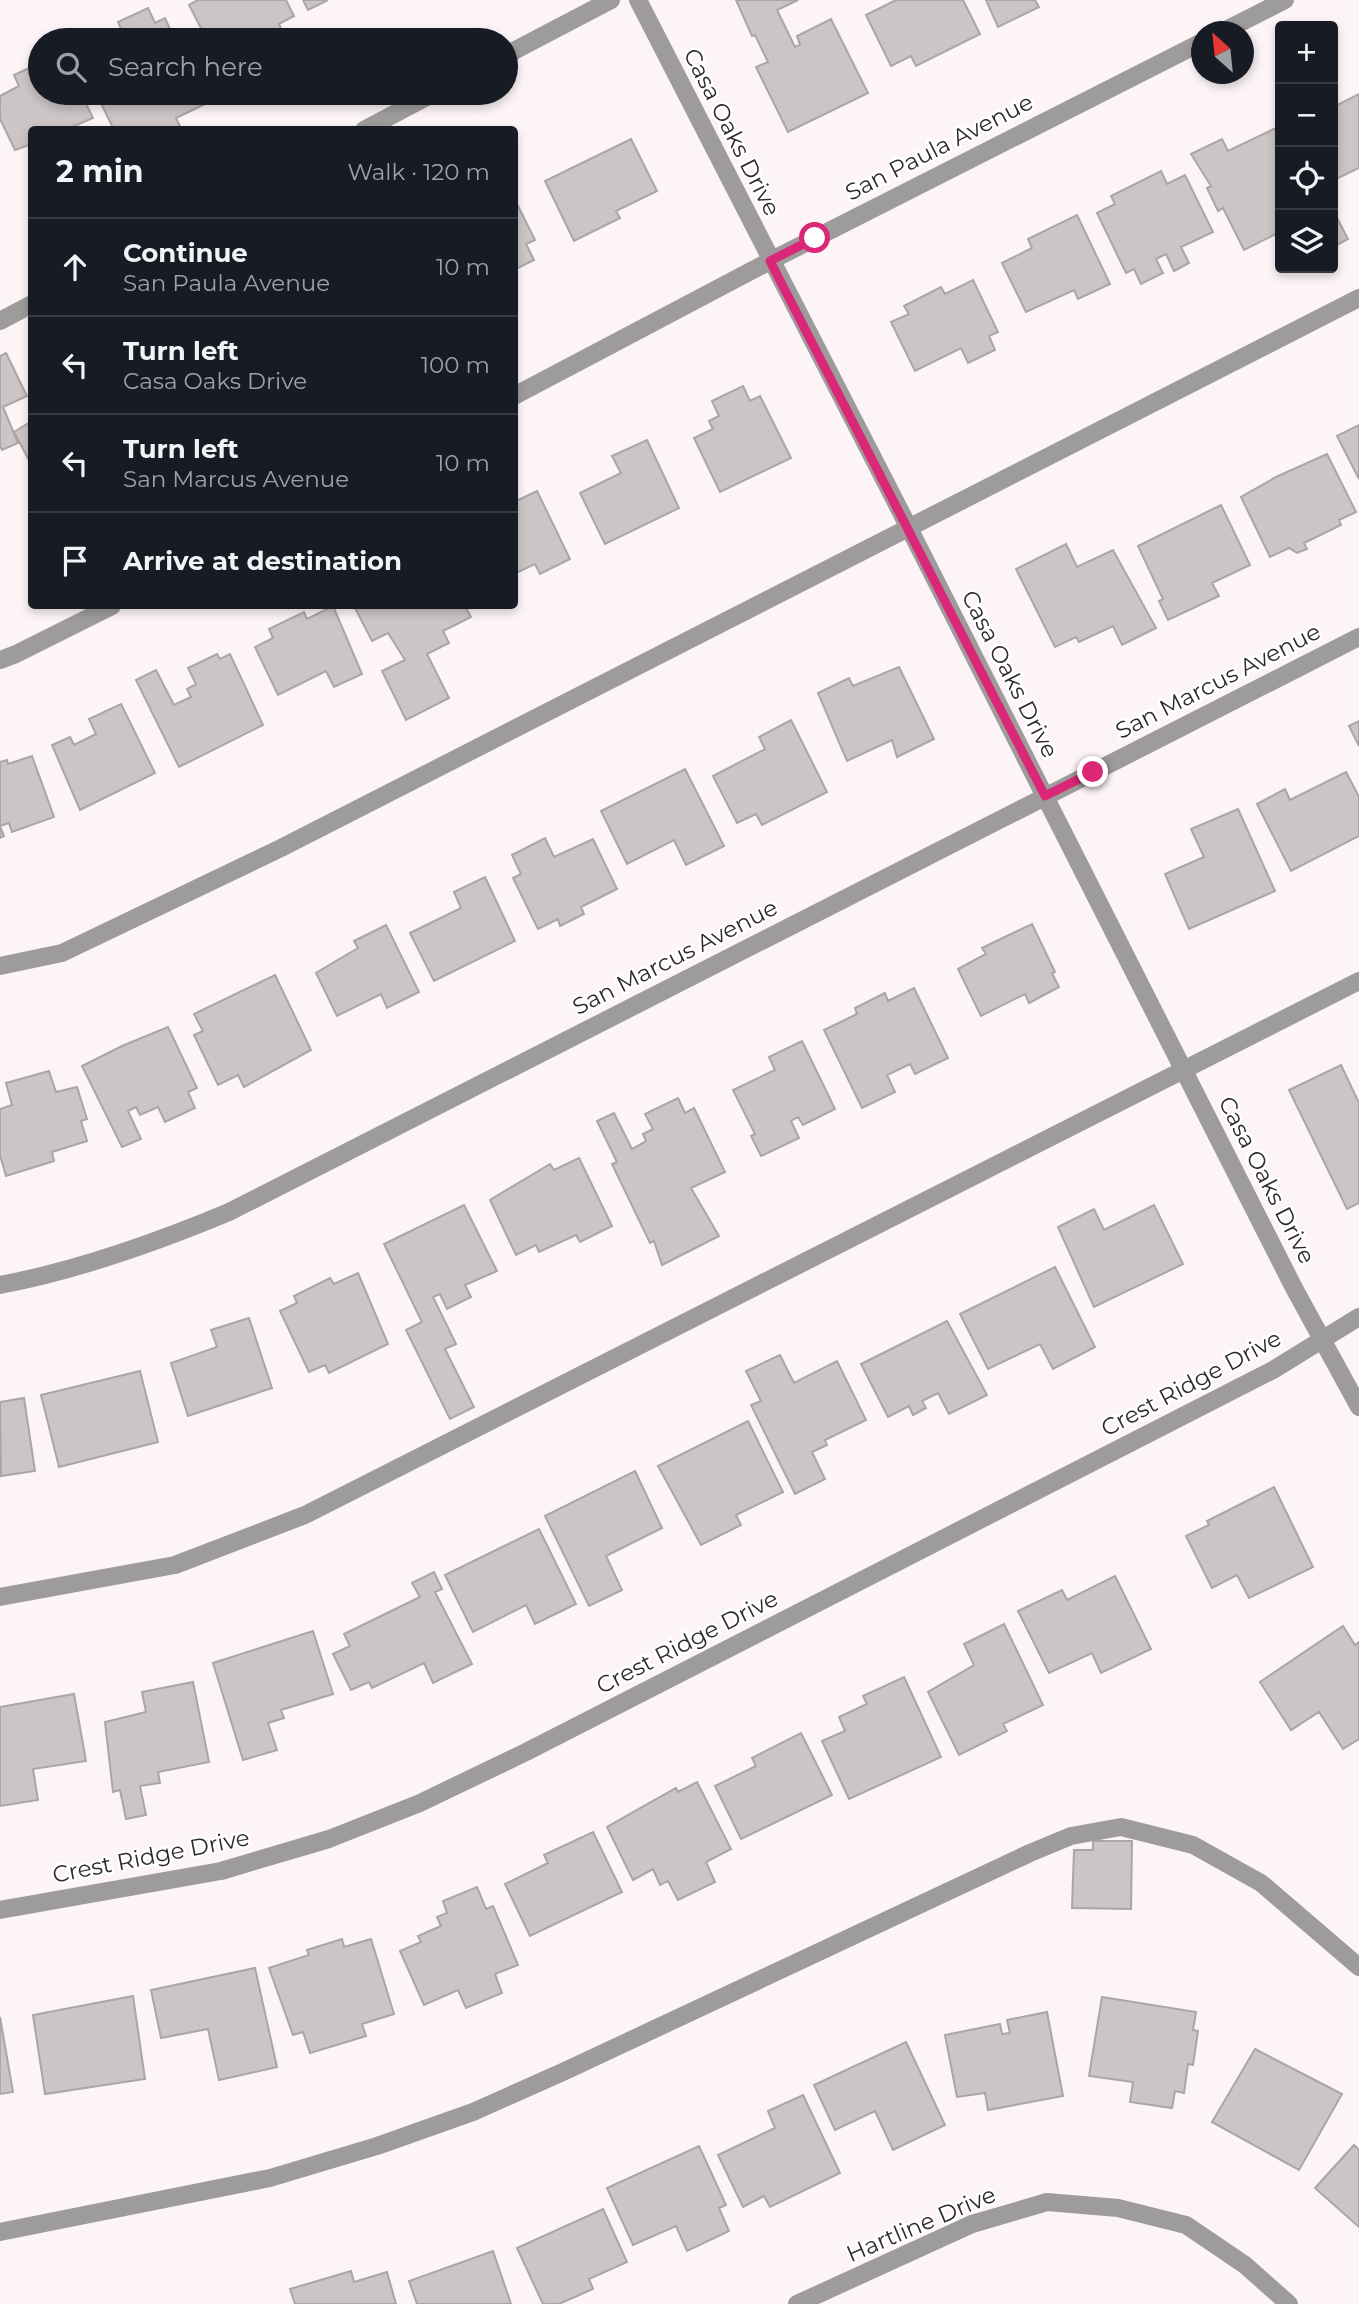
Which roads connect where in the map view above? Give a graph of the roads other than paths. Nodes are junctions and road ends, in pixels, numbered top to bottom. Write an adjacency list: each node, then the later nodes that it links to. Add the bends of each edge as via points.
1 (611, 0): 6 (street)
2 (638, 0): 9 (street, Casa Oaks Drive)
3 (1285, 0): 4 (street)
4 (1244, 21)
5 (1191, 48): 9 (street, San Paula Avenue)
6 (518, 49)
7 (411, 105): 8 (street)
8 (372, 126)
9 (770, 261): 13 (street, San Paula Avenue); 14 (street, Casa Oaks Drive)
10 (1359, 298): 14 (street)
11 (28, 306): 12 (street)
12 (0, 321)
13 (518, 394)
14 (909, 528): 18 (street, Casa Oaks Drive); 19 (street, via 269,853 61,953)
15 (106, 609): 17 (street)
16 (1359, 637): 18 (street, San Marcus Avenue)
17 (0, 660)
18 (1045, 796): 21 (street, Casa Oaks Drive); 22 (street, San Marcus Avenue, via 229,1212 164,1239 48,1276)
19 (0, 966)
20 (1359, 981): 21 (street)
21 (1184, 1070): 24 (street, Casa Oaks Drive); 26 (street, via 305,1515 175,1565)
22 (0, 1285)
23 (1359, 1317): 24 (street, Crest Ridge Drive)
24 (1321, 1340): 25 (street, Casa Oaks Drive); 27 (street, Crest Ridge Drive, via 1236,1389 420,1803 329,1839 221,1871)
25 (1359, 1407)
26 (0, 1597)
27 (0, 1910)
28 (1359, 1967): 29 (street, via 1261,1883 1193,1845 1121,1827 1071,1836 472,2112 270,2178)
29 (0, 2231)
30 (797, 2304): 31 (street, Hartline Drive, via 971,2224 1047,2202 1118,2208 1186,2225 1245,2265)
31 (1289, 2304)

